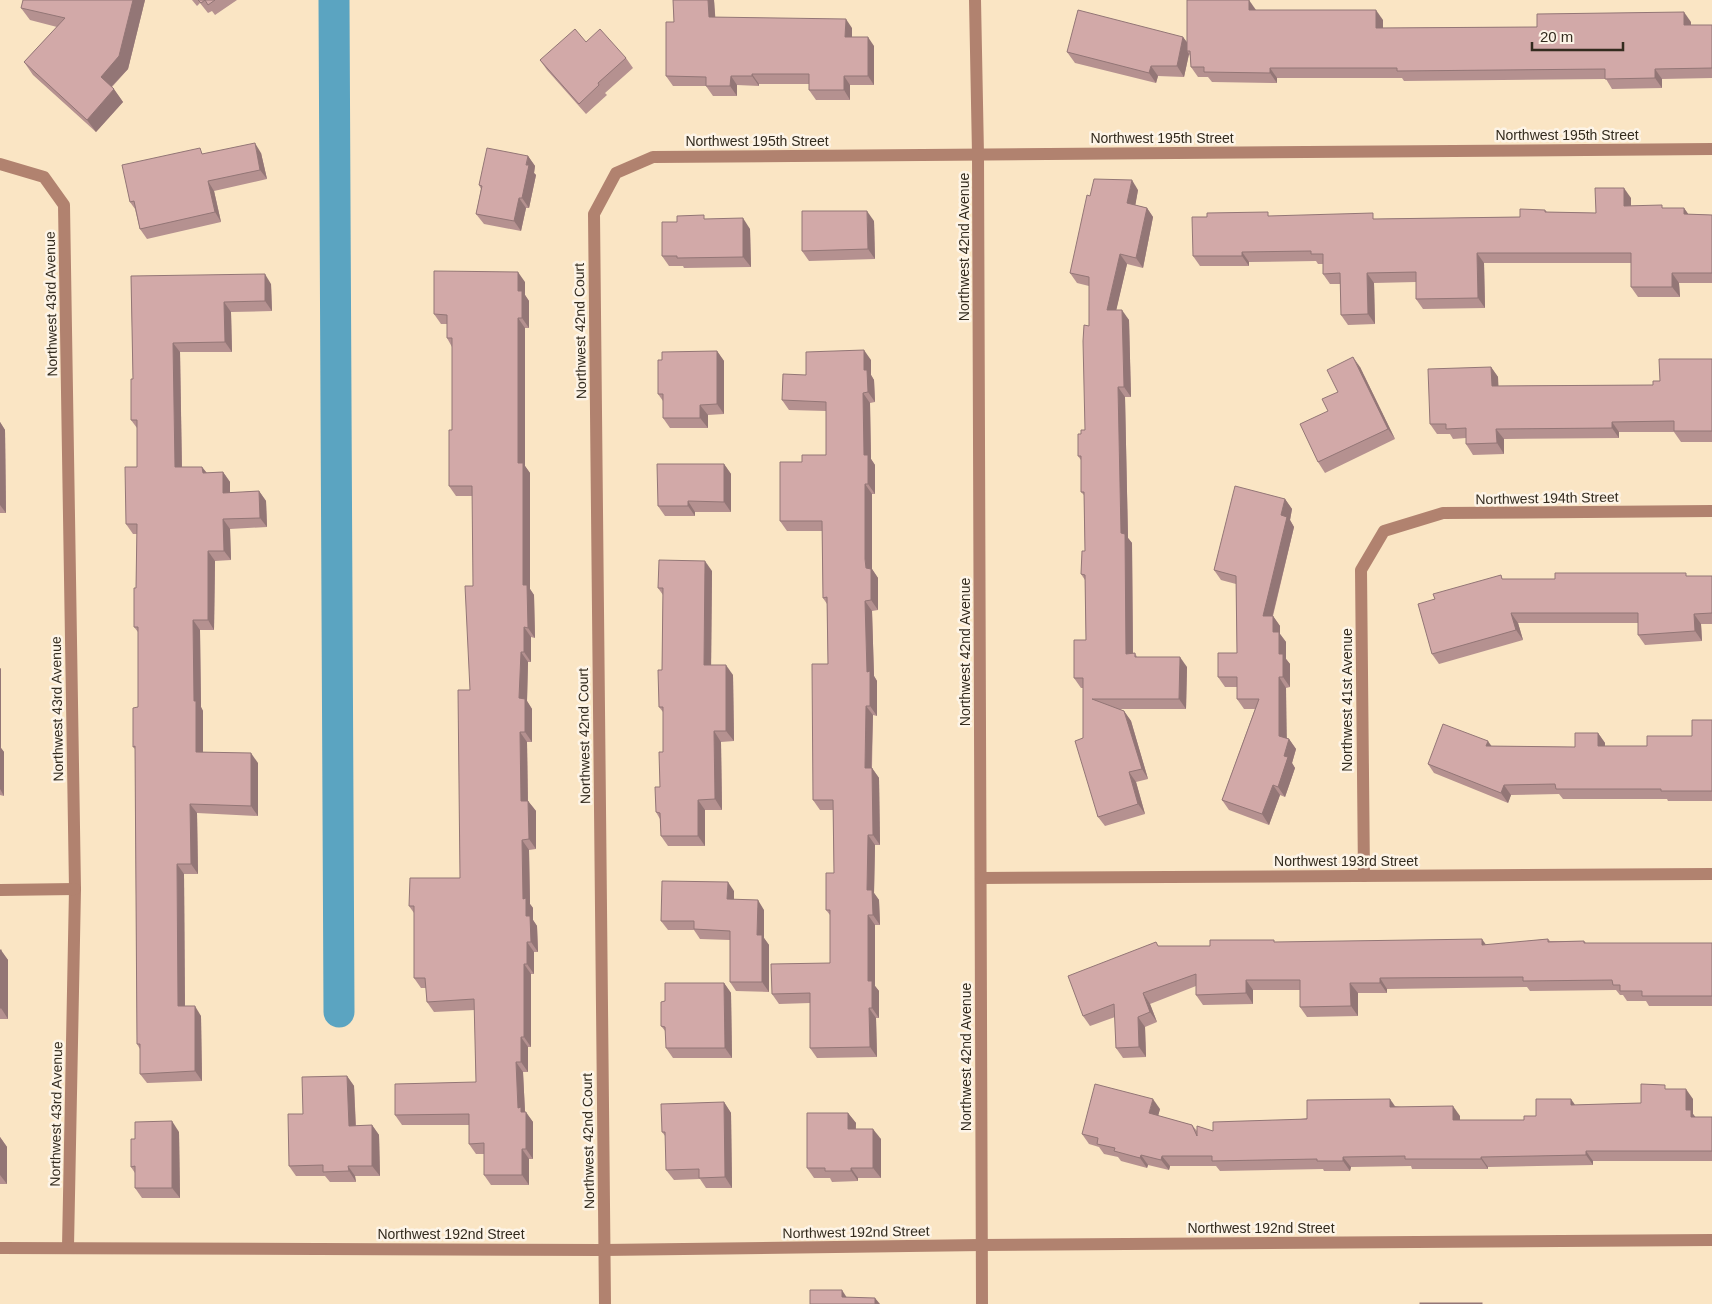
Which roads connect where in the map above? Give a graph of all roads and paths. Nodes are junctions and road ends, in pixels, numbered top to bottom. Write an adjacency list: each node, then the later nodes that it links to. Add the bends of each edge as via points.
1 (975, 0): 3 (street, Northwest 42nd Avenue)
2 (1712, 149): 3 (street, Northwest 195th Street)
3 (978, 154): 5 (street, Northwest 195th Street, via 653,157); 10 (street, Northwest 42nd Avenue)
4 (0, 164): 11 (street, Northwest 43rd Avenue, via 44,177 64,205)
5 (616, 174): 17 (street, Northwest 42nd Court, via 594,214)
6 (1712, 511): 7 (street, Northwest 194th Street, via 1443,514)
7 (1384, 531): 9 (street, Northwest 41st Avenue, via 1361,570)
8 (1712, 874): 9 (street, Northwest 193rd Street)
9 (1364, 876): 10 (street, Northwest 193rd Street)
10 (981, 878): 14 (street, Northwest 42nd Avenue)
11 (76, 889): 12 (street); 15 (street, Northwest 43rd Avenue)
12 (0, 890)
13 (1712, 1240): 14 (street, Northwest 192nd Street)
14 (982, 1245): 17 (street, Northwest 192nd Street); 19 (street, Northwest 42nd Avenue)
15 (68, 1247): 16 (street, Northwest 192nd Street); 17 (street, Northwest 192nd Street)
16 (0, 1248)
17 (604, 1250): 18 (street, Northwest 42nd Court)
18 (605, 1304)
19 (982, 1304)

